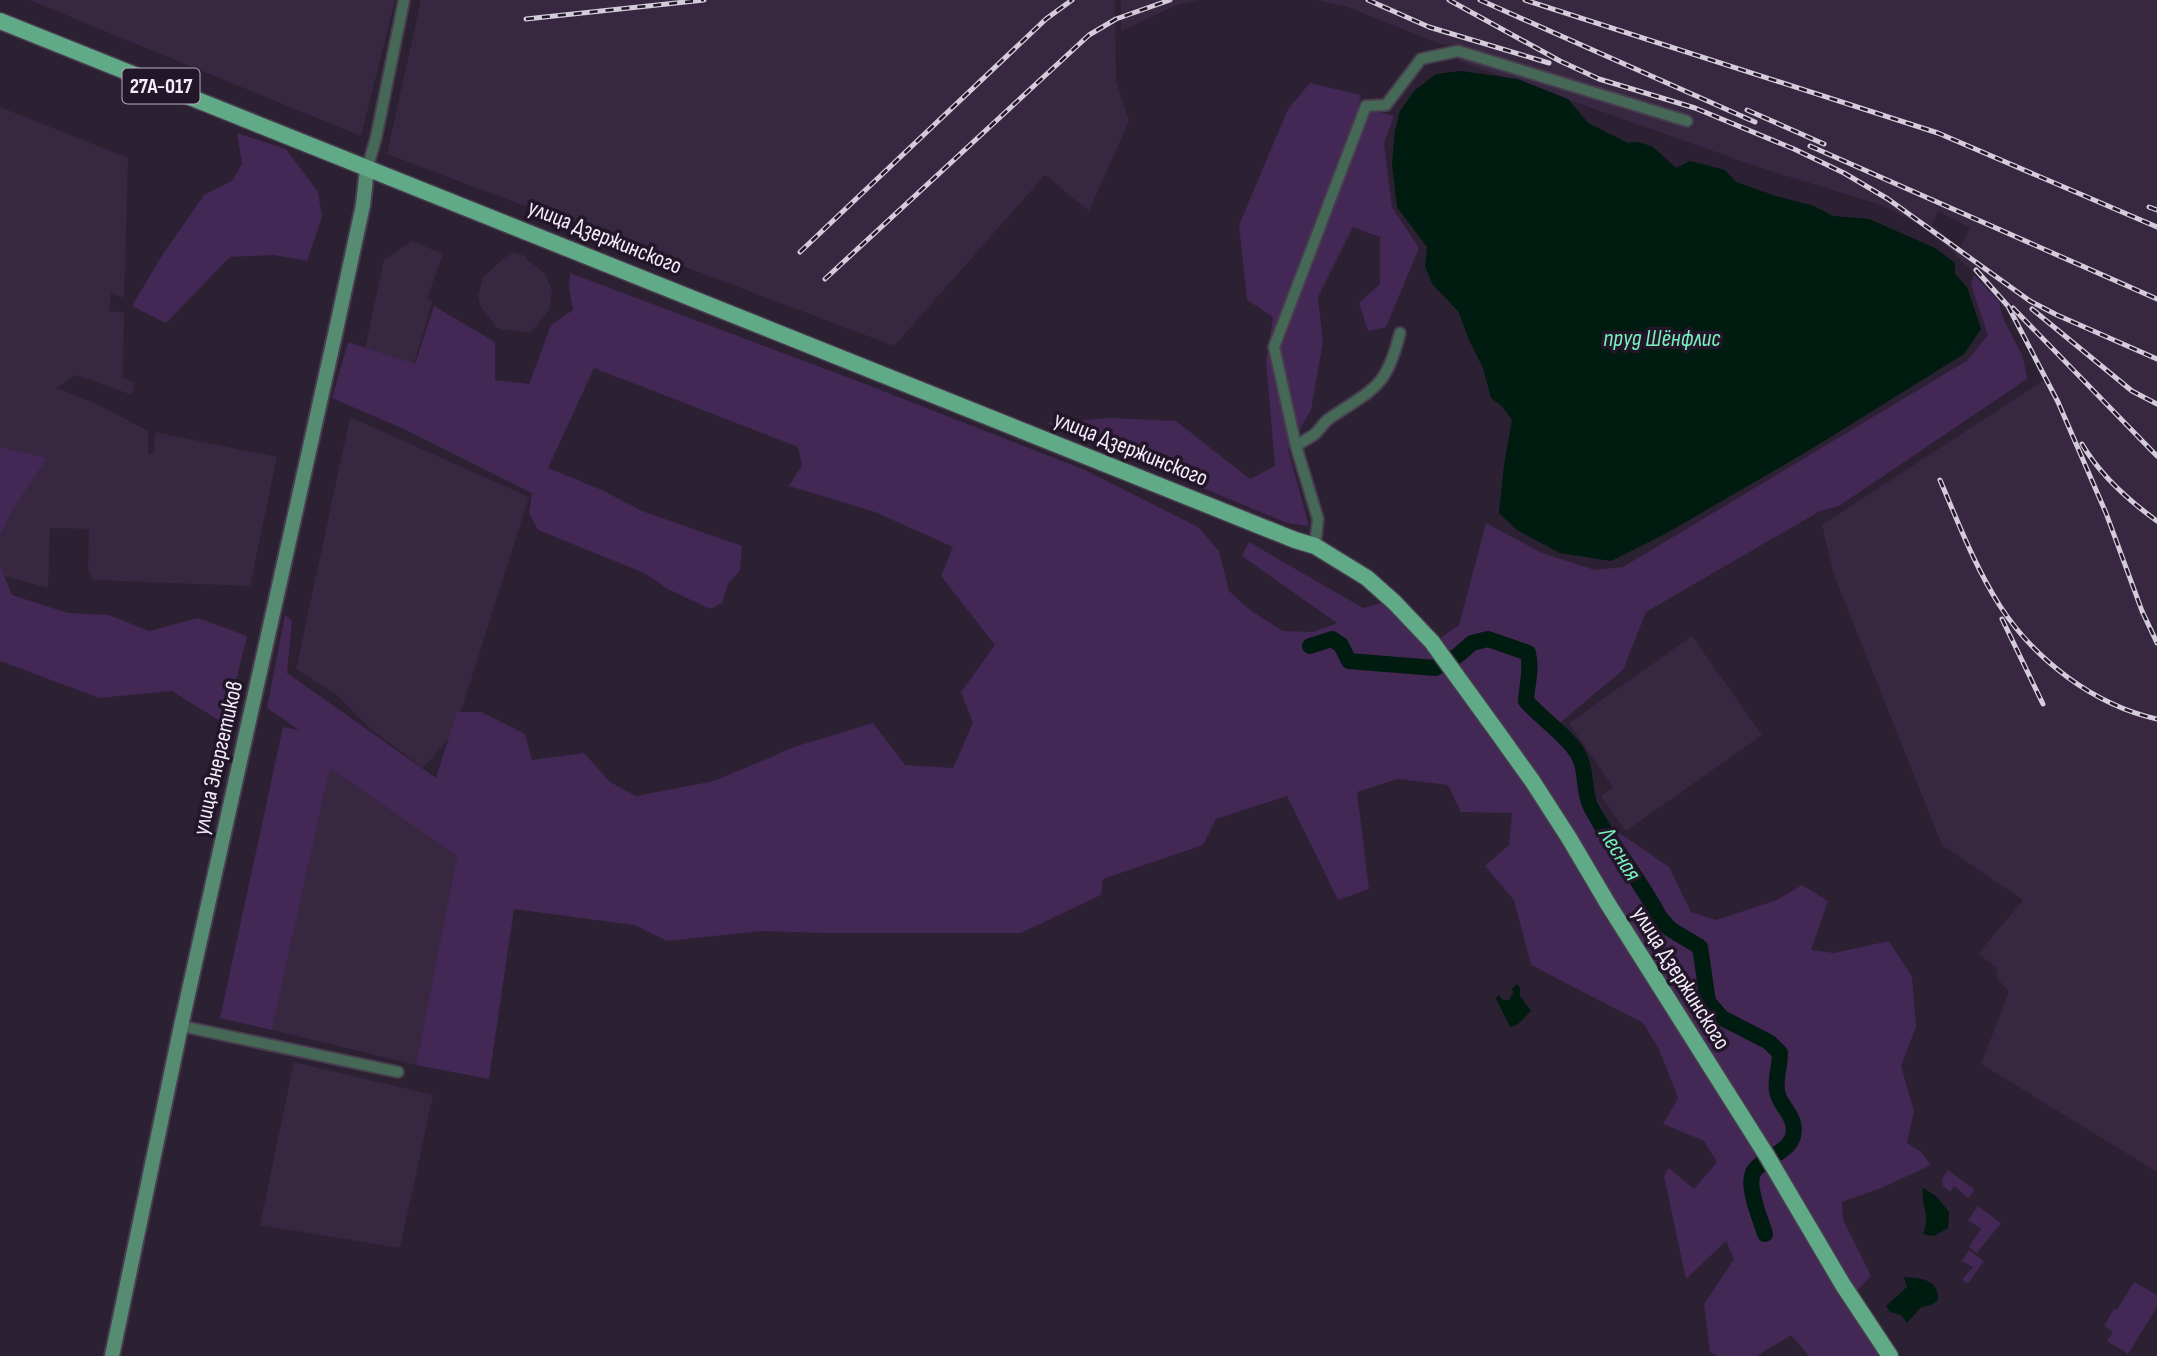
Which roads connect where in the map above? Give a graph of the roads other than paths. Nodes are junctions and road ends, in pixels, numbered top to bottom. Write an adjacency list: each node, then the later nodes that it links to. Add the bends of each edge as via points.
1 (404, 0): 4 (street)
2 (0, 21): 4 (main road, улица Дзержинского / 27А-017)
3 (1687, 121): 6 (street, via 1458,51 1421,59 1387,105 1366,106 1275,347)
4 (367, 169): 7 (main road, улица Дзержинского); 8 (main road, улица Энергетиков, via 336,330)
5 (1400, 333): 6 (street, via 1381,383)
6 (1296, 446): 7 (street, via 1318,519)
7 (1315, 546): 11 (main road, улица Дзержинского, via 1376,586 1422,630 1533,782)
8 (181, 1026): 9 (street); 10 (main road, улица Энергетиков)
9 (398, 1073)
10 (112, 1356)
11 (1890, 1356)

